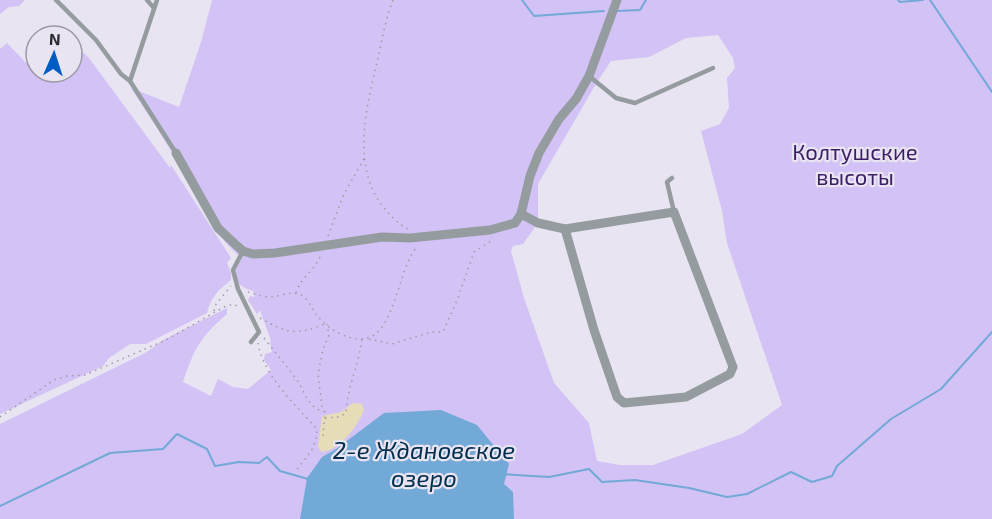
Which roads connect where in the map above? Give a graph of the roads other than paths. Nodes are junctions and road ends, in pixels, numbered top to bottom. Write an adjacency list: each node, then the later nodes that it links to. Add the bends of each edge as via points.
1 (56, 0): 8 (lane)
2 (147, 0): 5 (lane)
3 (157, 0): 5 (lane)
4 (617, 0): 7 (street)
5 (154, 8): 8 (lane)
6 (713, 68): 7 (lane, via 635,103 616,98)
7 (589, 75): 12 (street, via 539,153)
8 (130, 81): 9 (lane)
9 (176, 153): 14 (street, via 218,228)
10 (672, 178): 11 (lane, via 667,182)
11 (674, 212): 13 (street); 13 (street, via 733,366 730,374 686,397 669,400 624,403 617,397)
12 (521, 214): 13 (street, via 537,223); 14 (street, via 514,224 490,230 382,237 275,253)
13 (565, 229)
14 (243, 251): 15 (lane, via 233,270 258,334)
15 (251, 342)

